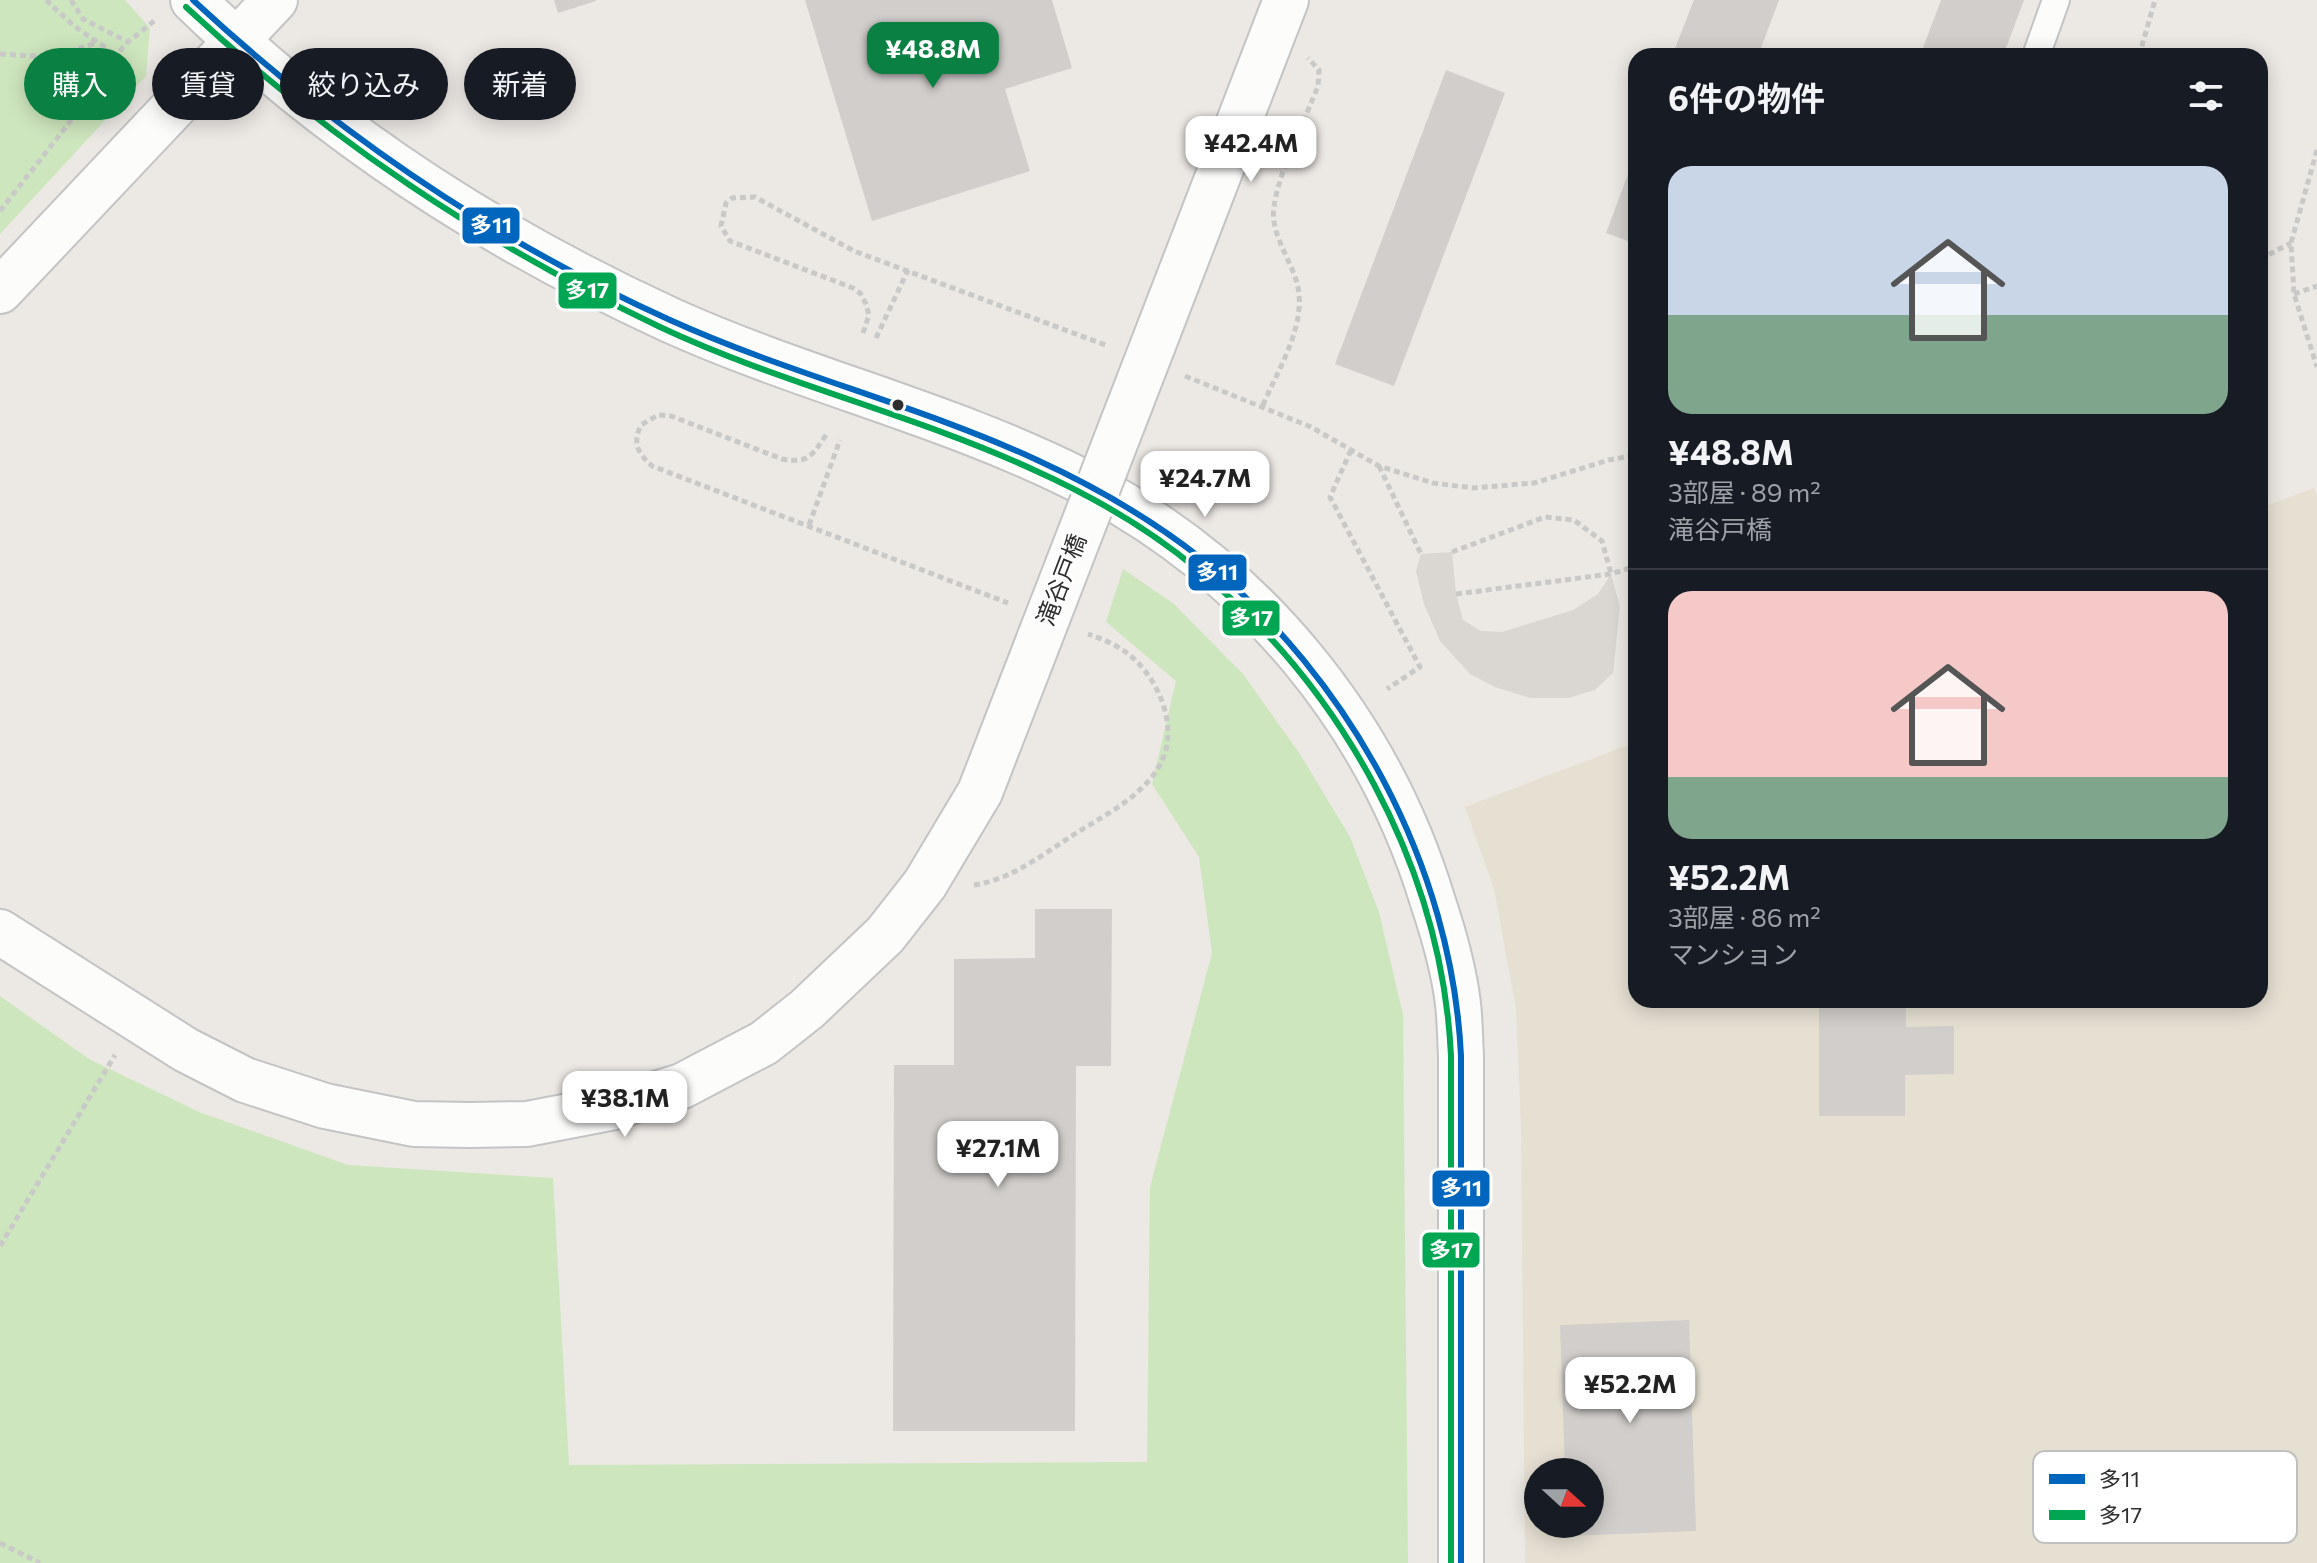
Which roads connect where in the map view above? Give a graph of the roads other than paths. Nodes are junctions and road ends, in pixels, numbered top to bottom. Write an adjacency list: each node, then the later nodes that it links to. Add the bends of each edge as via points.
1 (193, 0): 5 (street)
2 (275, 0): 5 (street)
3 (1286, 0): 8 (street, 滝谷戸橋, bridge, via 1153,345 1061,634 980,792 925,884 885,935 764,1043 682,1086 610,1108 527,1124 414,1124 325,1106 245,1080 186,1050)
4 (2056, 0): 6 (lane)
5 (235, 41): 7 (street); 9 (street, via 376,150 515,242 676,322 1009,448 1083,482 1142,515 1201,558 1289,639 1348,720 1415,846 1458,1003)
6 (2039, 48)
7 (0, 291)
8 (0, 932)
9 (1461, 1563)

